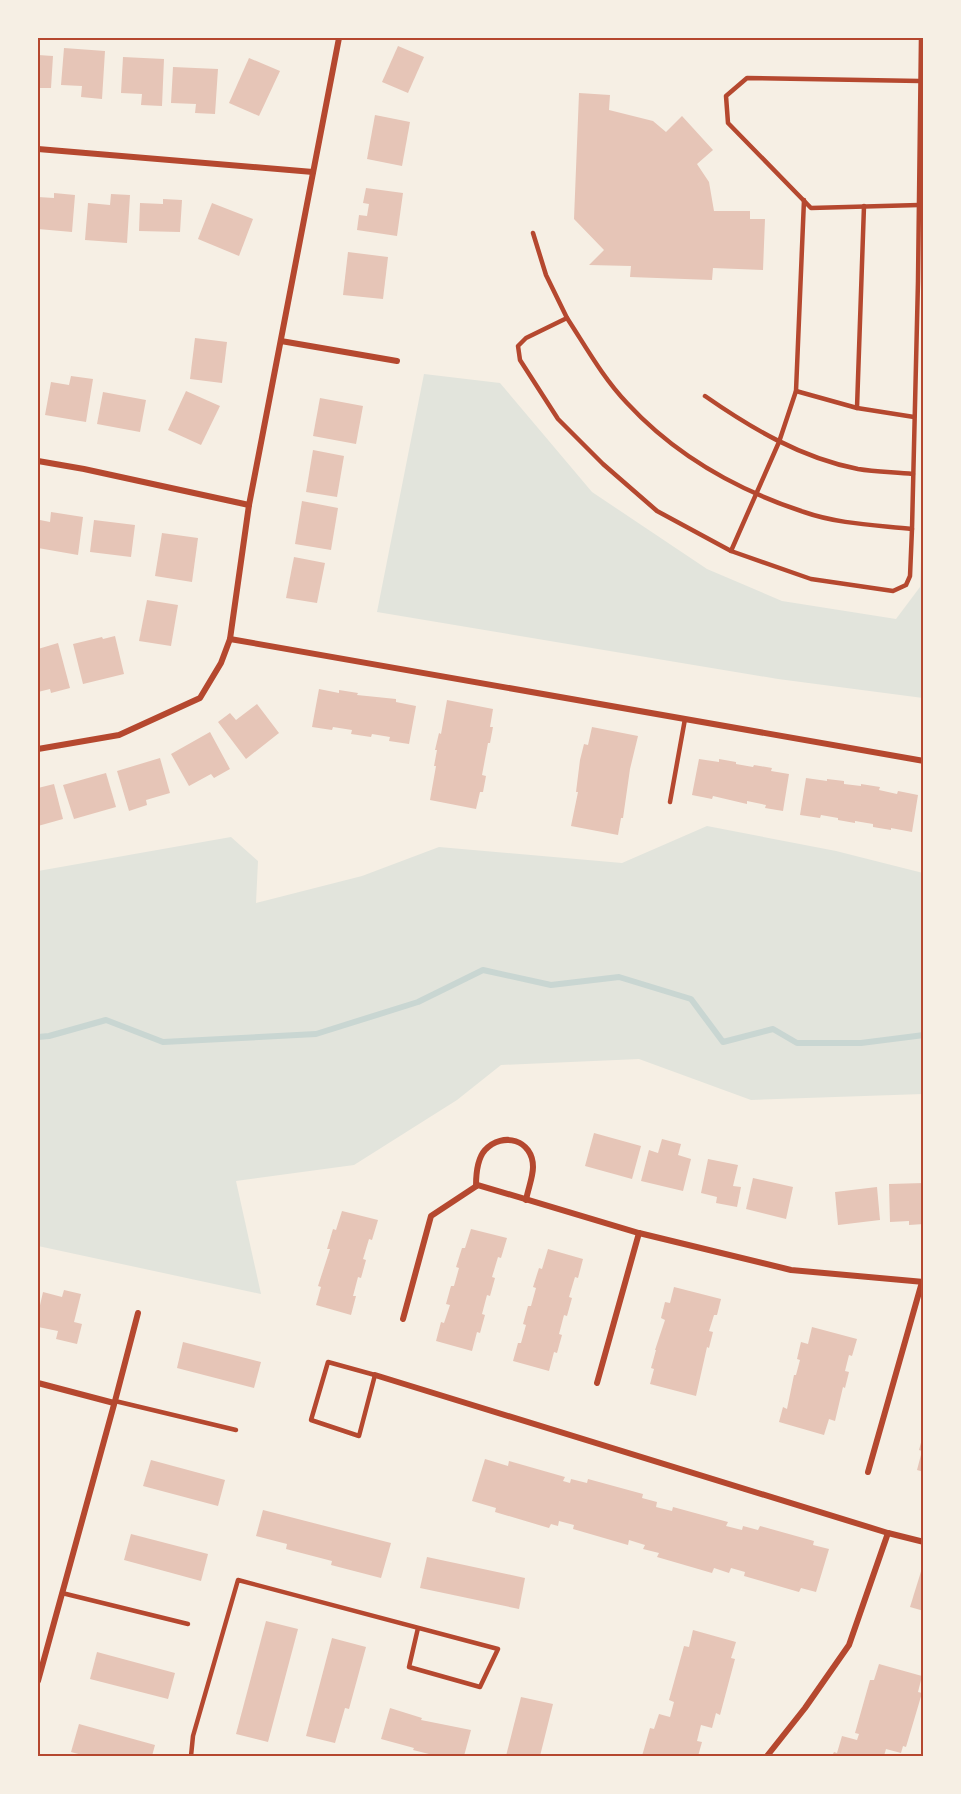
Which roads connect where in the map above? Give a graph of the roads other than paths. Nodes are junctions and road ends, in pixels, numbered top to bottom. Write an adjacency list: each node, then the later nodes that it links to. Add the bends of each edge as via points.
1 (339, 38): 5 (street)
2 (921, 38): 3 (lane)
3 (920, 81): 6 (lane, via 747,78 726,96 728,123); 7 (lane)
4 (38, 149): 5 (street)
5 (313, 172): 11 (street)
6 (804, 200): 8 (lane, via 811,208); 13 (lane)
7 (919, 205): 8 (lane); 16 (lane)
8 (864, 206): 15 (lane)
9 (533, 232): 10 (lane, via 546,275)
10 (567, 318): 20 (lane, via 626,403 666,440 709,470); 23 (lane, via 518,346 520,360 558,419 657,511)
11 (281, 341): 12 (street); 21 (street)
12 (397, 361)
13 (796, 391): 15 (lane); 17 (lane)
14 (705, 396): 17 (lane)
15 (857, 408): 16 (lane)
16 (914, 417): 19 (lane)
17 (779, 442): 19 (lane, via 858,469); 20 (lane)
18 (38, 461): 21 (street)
19 (913, 474): 22 (lane)
20 (756, 493): 22 (lane, via 805,513 855,524); 23 (lane)
21 (249, 505): 24 (street)
22 (912, 528): 23 (lane, via 910,576 906,585 893,591 811,579)
23 (731, 551)
24 (230, 639): 25 (street); 26 (street, via 200,698 119,735)
25 (685, 719): 27 (street); 28 (lane)
26 (38, 749)
27 (924, 761)
28 (670, 802)
29 (476, 1186): 30 (street); 30 (street, via 476,1170 484,1151 500,1140 516,1140 529,1150 533,1166); 34 (street, via 431,1216)
30 (526, 1200): 31 (street)
31 (639, 1233): 32 (street, via 791,1269); 37 (street)
32 (922, 1282): 40 (street)
33 (138, 1313): 38 (street)
34 (403, 1319)
35 (375, 1375): 35 (lane, via 328,1362 311,1420 358,1436); 41 (street)
36 (38, 1383): 38 (street)
37 (597, 1383)
38 (115, 1402): 39 (lane); 43 (street)
39 (236, 1430)
40 (868, 1472)
41 (888, 1533): 42 (street); 48 (street, via 849,1645)
42 (924, 1542)
43 (62, 1593): 44 (lane); 46 (street)
44 (188, 1624)
45 (418, 1628): 45 (lane, via 498,1649 480,1687 409,1667); 47 (lane, via 238,1580 193,1736)
46 (38, 1681)
47 (191, 1756)
48 (767, 1756)

